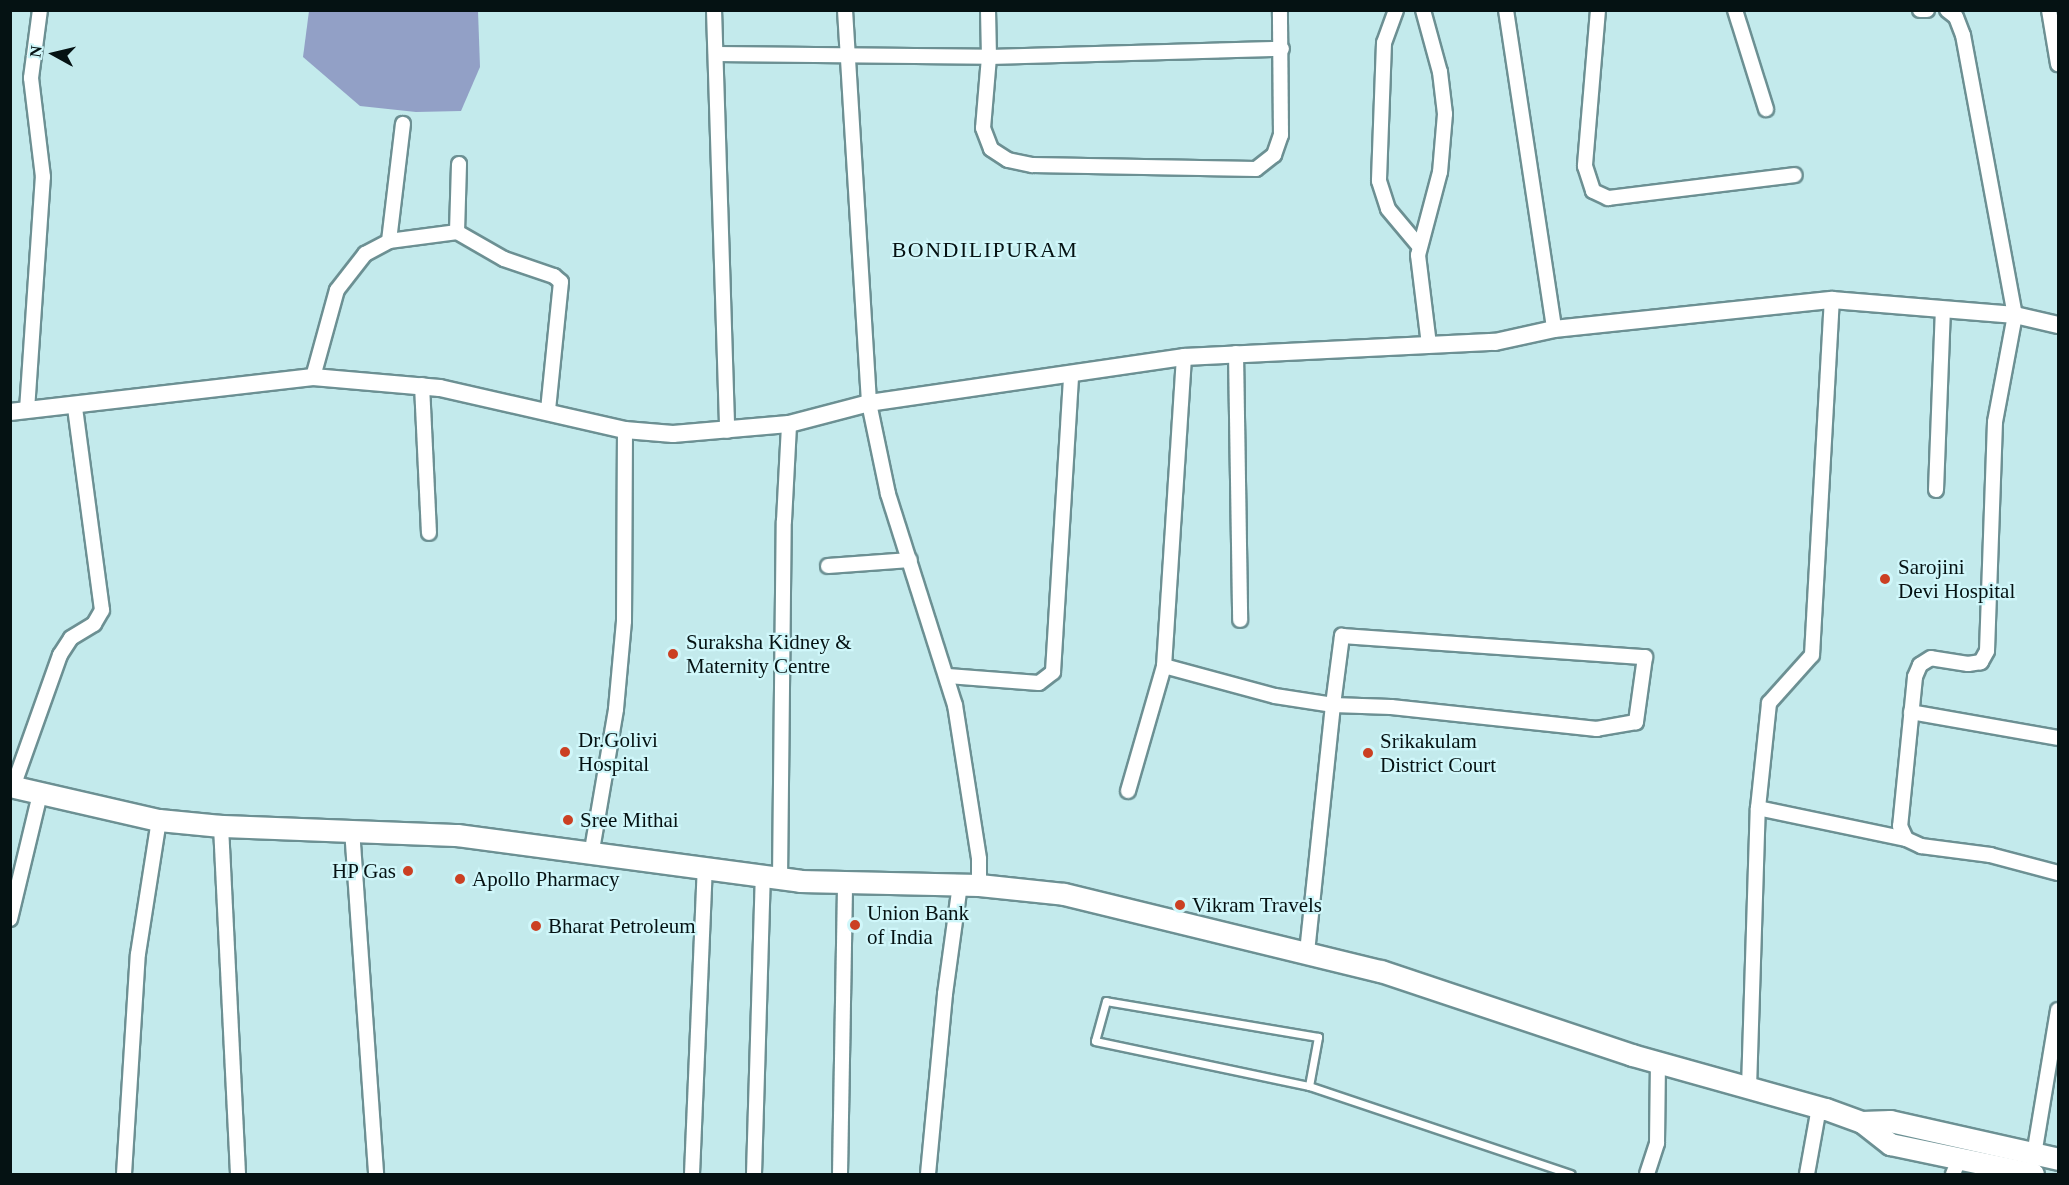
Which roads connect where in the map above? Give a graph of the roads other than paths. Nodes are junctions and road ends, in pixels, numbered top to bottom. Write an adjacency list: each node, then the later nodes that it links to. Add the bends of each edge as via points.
1 (40, 10): 41 (street, via 31,78 43,177)
2 (714, 10): 17 (street)
3 (845, 10): 16 (street)
4 (988, 10): 18 (street)
5 (1281, 10): 15 (street)
6 (1396, 10): 26 (street, via 1383,44 1379,181 1388,209)
7 (1423, 10): 26 (street, via 1440,72 1445,132 1440,172)
8 (1506, 10): 31 (street)
9 (1598, 10): 23 (street, via 1585,166 1593,191 1608,198)
10 (1735, 10): 20 (street)
11 (1920, 10): 12 (street)
12 (1927, 10)
13 (1947, 10): 29 (street, via 1956,17 1963,35)
14 (2049, 10): 19 (street)
15 (1282, 49): 18 (street); 18 (street, via 1279,146 1270,160 1256,169 1032,165 1008,160 991,149 983,128)
16 (846, 53): 17 (street); 18 (street); 38 (street)
17 (716, 54): 44 (street)
18 (990, 57)
19 (2058, 64)
20 (1766, 109)
21 (404, 124): 25 (street)
22 (459, 164): 24 (street)
23 (1795, 175)
24 (457, 232): 25 (street); 40 (street, via 504,259 555,276 561,282)
25 (389, 241): 36 (street, via 365,254 337,290)
26 (1419, 246): 32 (street, via 1418,268)
27 (1832, 300): 28 (street); 31 (street); 58 (street, via 1812,655 1769,703)
28 (1943, 309): 29 (street); 45 (street)
29 (2015, 315): 30 (street); 53 (street, via 1995,422 1987,651 1981,662 1931,658 1920,665)
30 (2058, 324)
31 (1554, 329): 32 (street, via 1495,342)
32 (1429, 345): 33 (street)
33 (1236, 353): 34 (street); 49 (street)
34 (1184, 357): 35 (street); 50 (street)
35 (1071, 376): 38 (street); 51 (street, via 1053,672 1039,683)
36 (313, 377): 37 (street); 39 (street)
37 (422, 385): 40 (street); 46 (street)
38 (869, 403): 42 (street); 47 (street, via 888,494)
39 (75, 407): 41 (street); 55 (street, via 102,610 94,624 71,638 60,655)
40 (548, 409): 43 (street)
41 (19, 411)
42 (789, 424): 44 (street); 66 (street)
43 (625, 430): 44 (street, via 673,434); 63 (street, via 624,621 615,709)
44 (727, 431)
45 (1936, 490)
46 (429, 533)
47 (910, 560): 48 (street); 51 (street)
48 (828, 566)
49 (1240, 620)
50 (1164, 666): 52 (street, via 1275,696); 56 (street)
51 (948, 676): 68 (street, via 971,806)
52 (1333, 705): 52 (street, via 1342,636 1645,657 1636,722 1597,729 1391,707); 70 (street)
53 (1911, 712): 54 (street); 62 (street, via 1900,825)
54 (2058, 738)
55 (12, 786): 57 (main road)
56 (1128, 791)
57 (40, 794): 59 (main road); 69 (street)
58 (1758, 808): 62 (street); 74 (street)
59 (159, 820): 60 (main road); 80 (street, via 138,954)
60 (220, 826): 61 (main road); 81 (street)
61 (352, 829): 63 (main road, via 457,834); 82 (street)
62 (1906, 839): 65 (street, via 1921,846 1990,855)
63 (592, 850): 64 (main road)
64 (705, 868): 66 (main road); 83 (street)
65 (2058, 873)
66 (771, 878): 67 (main road); 84 (street)
67 (845, 882): 68 (main road); 85 (street)
68 (970, 884): 70 (main road, via 1064,894); 86 (street, via 945,994)
69 (10, 920)
70 (1307, 953): 72 (main road, via 1482,1002)
71 (2058, 1010): 78 (street)
72 (1658, 1061): 74 (main road); 88 (street, via 1657,1143)
73 (1309, 1086): 73 (lane, via 1095,1041 1106,1001 1318,1036); 87 (lane)
74 (1749, 1088): 75 (main road)
75 (1819, 1107): 76 (main road); 89 (street)
76 (1862, 1122): 78 (main road, via 1890,1121); 79 (main road, via 1890,1144)
77 (2058, 1159): 78 (main road)
78 (2033, 1165): 79 (main road)
79 (1956, 1167)
80 (124, 1174)
81 (238, 1174)
82 (376, 1174)
83 (692, 1174)
84 (754, 1174)
85 (840, 1174)
86 (928, 1174)
87 (1571, 1174)
88 (1647, 1174)
89 (1807, 1174)

